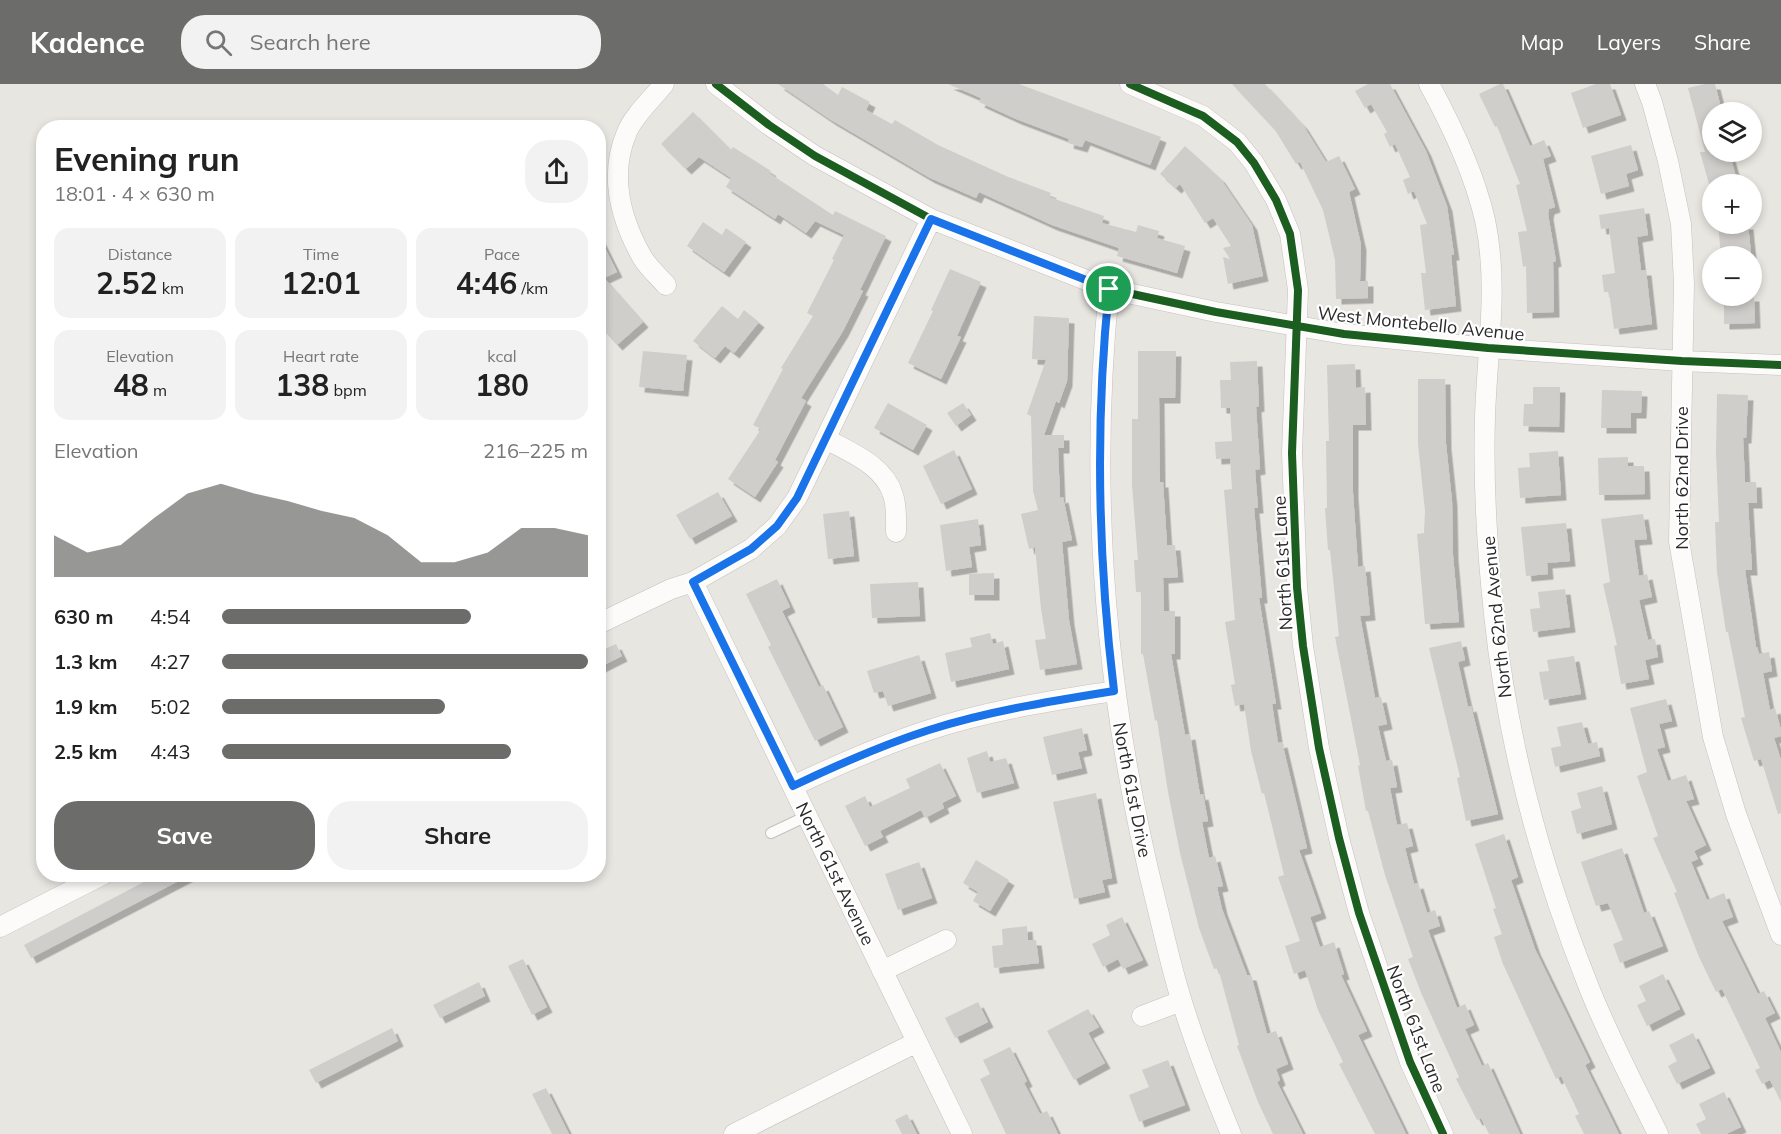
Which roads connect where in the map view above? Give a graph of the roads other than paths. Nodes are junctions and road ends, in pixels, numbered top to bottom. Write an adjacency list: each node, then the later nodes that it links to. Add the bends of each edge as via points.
1 (664, 84): 7 (street, via 627,130 618,161 617,192 643,259)
2 (716, 84): 6 (street, via 815,156)
3 (1130, 84): 9 (street, North 61st Lane, via 1203,116 1236,142 1254,163 1290,234 1298,290)
4 (1429, 84): 10 (street, North 62nd Avenue, via 1451,123 1485,220 1492,277)
5 (1645, 84): 11 (street, North 62nd Drive, via 1668,161 1681,224)
6 (931, 219): 8 (street, West Montebello Avenue); 13 (street)
7 (666, 285)
8 (1109, 289): 9 (street, West Montebello Avenue); 17 (street, North 61st Drive, via 1102,356 1101,519)
9 (1295, 326): 10 (street, West Montebello Avenue); 32 (street, North 61st Lane, via 1292,453 1297,587 1319,748 1359,913 1410,1062)
10 (1488, 348): 11 (street, West Montebello Avenue); 33 (street, North 62nd Avenue, via 1485,497 1494,615 1507,705 1527,793 1568,931 1589,987)
11 (1682, 361): 12 (street, West Montebello Avenue); 23 (street, North 62nd Drive, via 1679,541 1713,737 1736,814)
12 (1781, 365)
13 (826, 439): 14 (street, via 874,467 884,478 894,496); 15 (street, via 797,498 777,526 751,549)
14 (896, 532)
15 (693, 582): 16 (street); 18 (street, North 61st Avenue)
16 (606, 620)
17 (1114, 691): 18 (street, via 1028,705 932,729); 26 (street, North 61st Drive, via 1139,834)
18 (793, 786): 19 (street, North 61st Avenue)
19 (807, 816): 20 (lane); 25 (street, North 61st Avenue)
20 (771, 833)
21 (88, 882): 22 (street)
22 (0, 927)
23 (1781, 935)
24 (946, 940): 25 (street)
25 (882, 971): 28 (street, North 61st Avenue)
26 (1181, 1001): 27 (street); 31 (street, North 61st Drive)
27 (1142, 1016)
28 (916, 1042): 29 (street); 30 (street, North 61st Avenue)
29 (734, 1134)
30 (962, 1134)
31 (1232, 1134)
32 (1443, 1134)
33 (1658, 1134)

